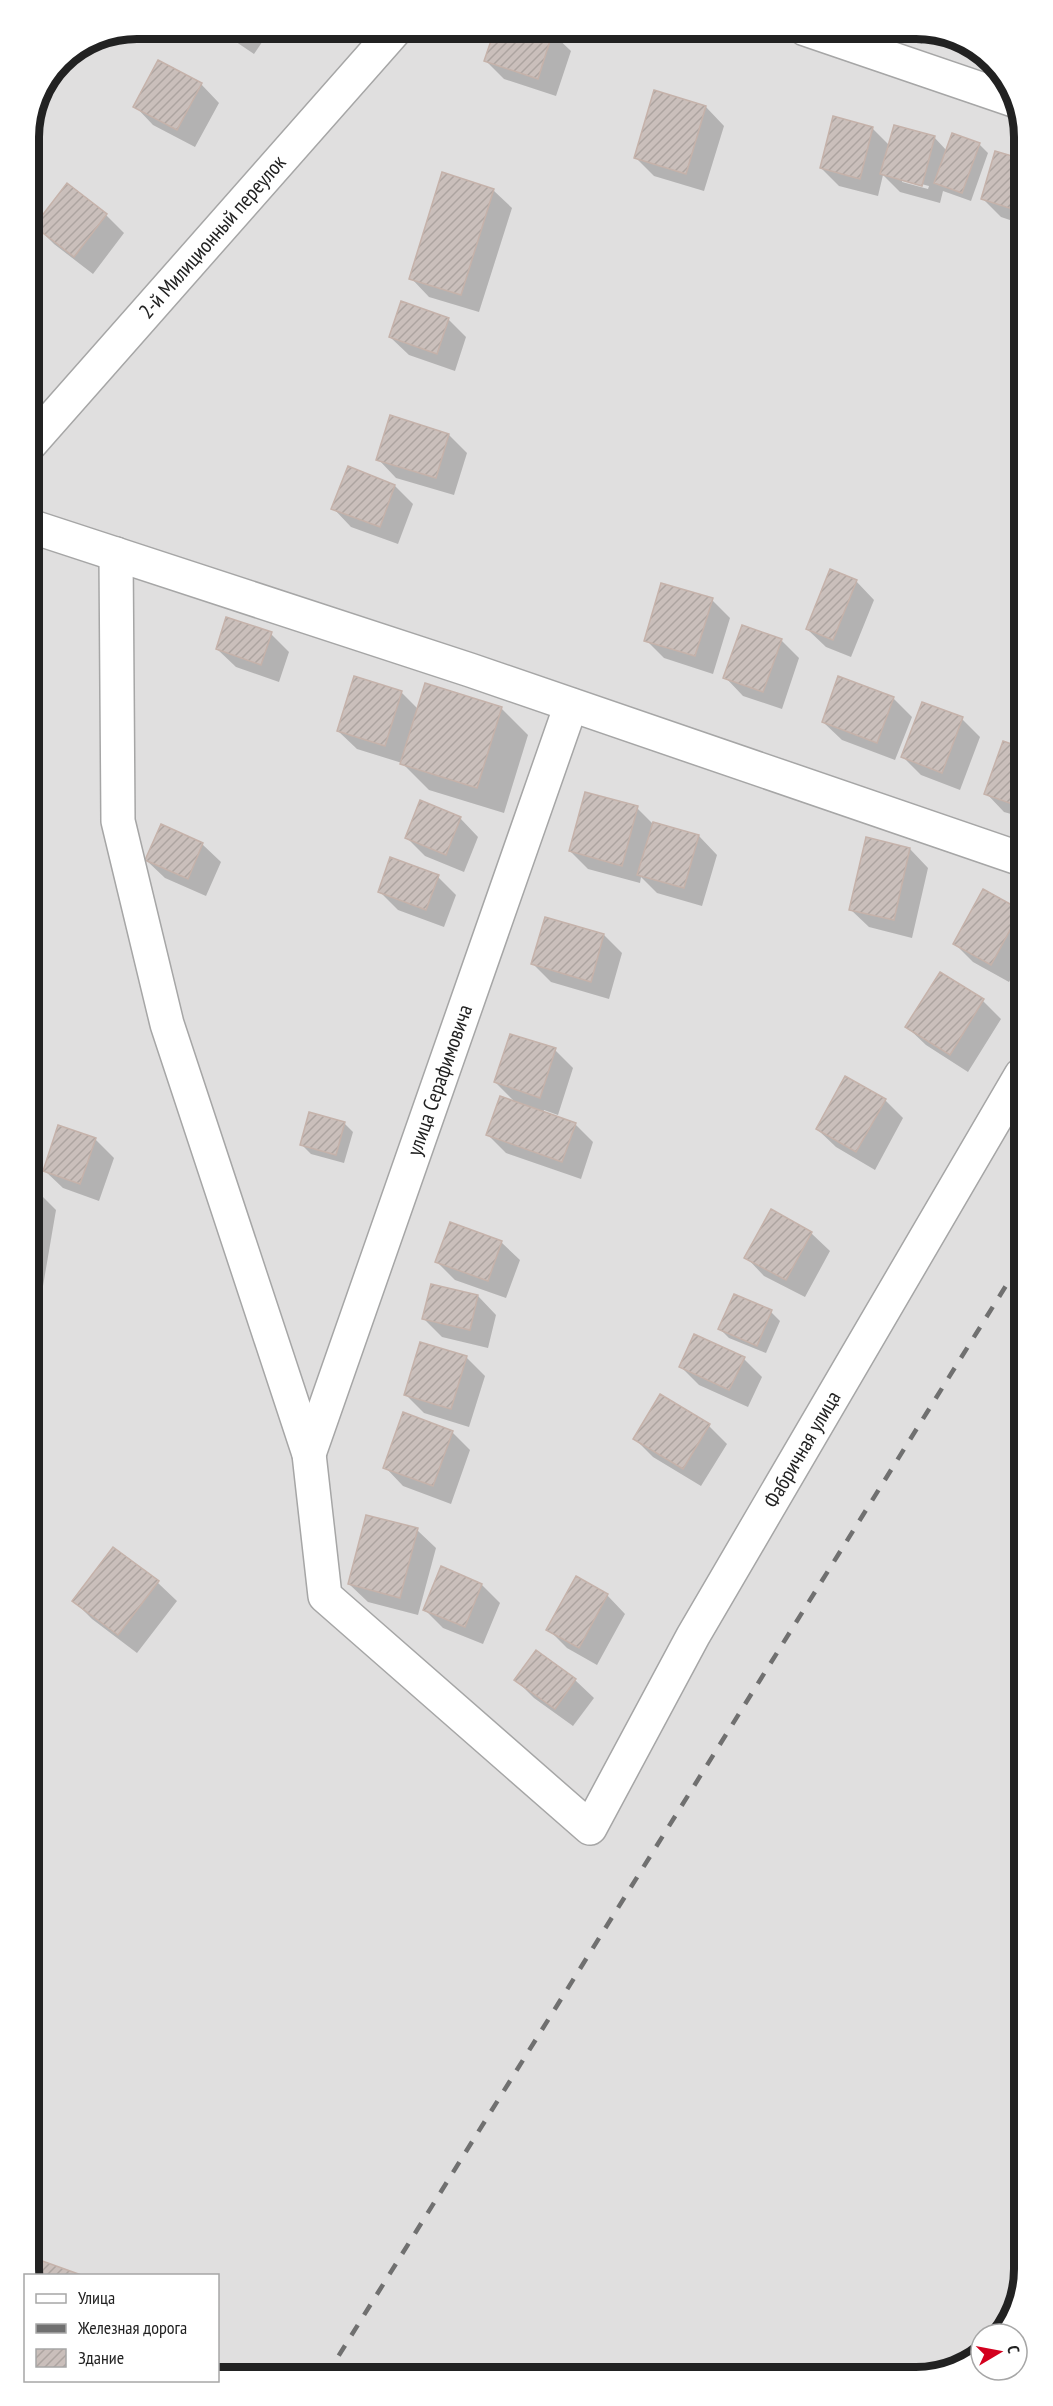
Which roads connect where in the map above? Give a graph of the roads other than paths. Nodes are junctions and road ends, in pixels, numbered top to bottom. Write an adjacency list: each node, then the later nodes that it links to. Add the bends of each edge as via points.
1 (387, 39): 4 (street, 2-й Милиционный переулок)
2 (834, 39): 3 (street)
3 (1006, 98)
4 (39, 434)
5 (39, 529): 6 (street)
6 (116, 554): 7 (street); 10 (street, via 118,821 167,1024)
7 (571, 705): 8 (street); 10 (street, улица Серафимовича)
8 (1014, 857)
9 (1014, 1087): 10 (street, Фабричная улица, via 693,1636 590,1828 325,1596)
10 (309, 1454)

